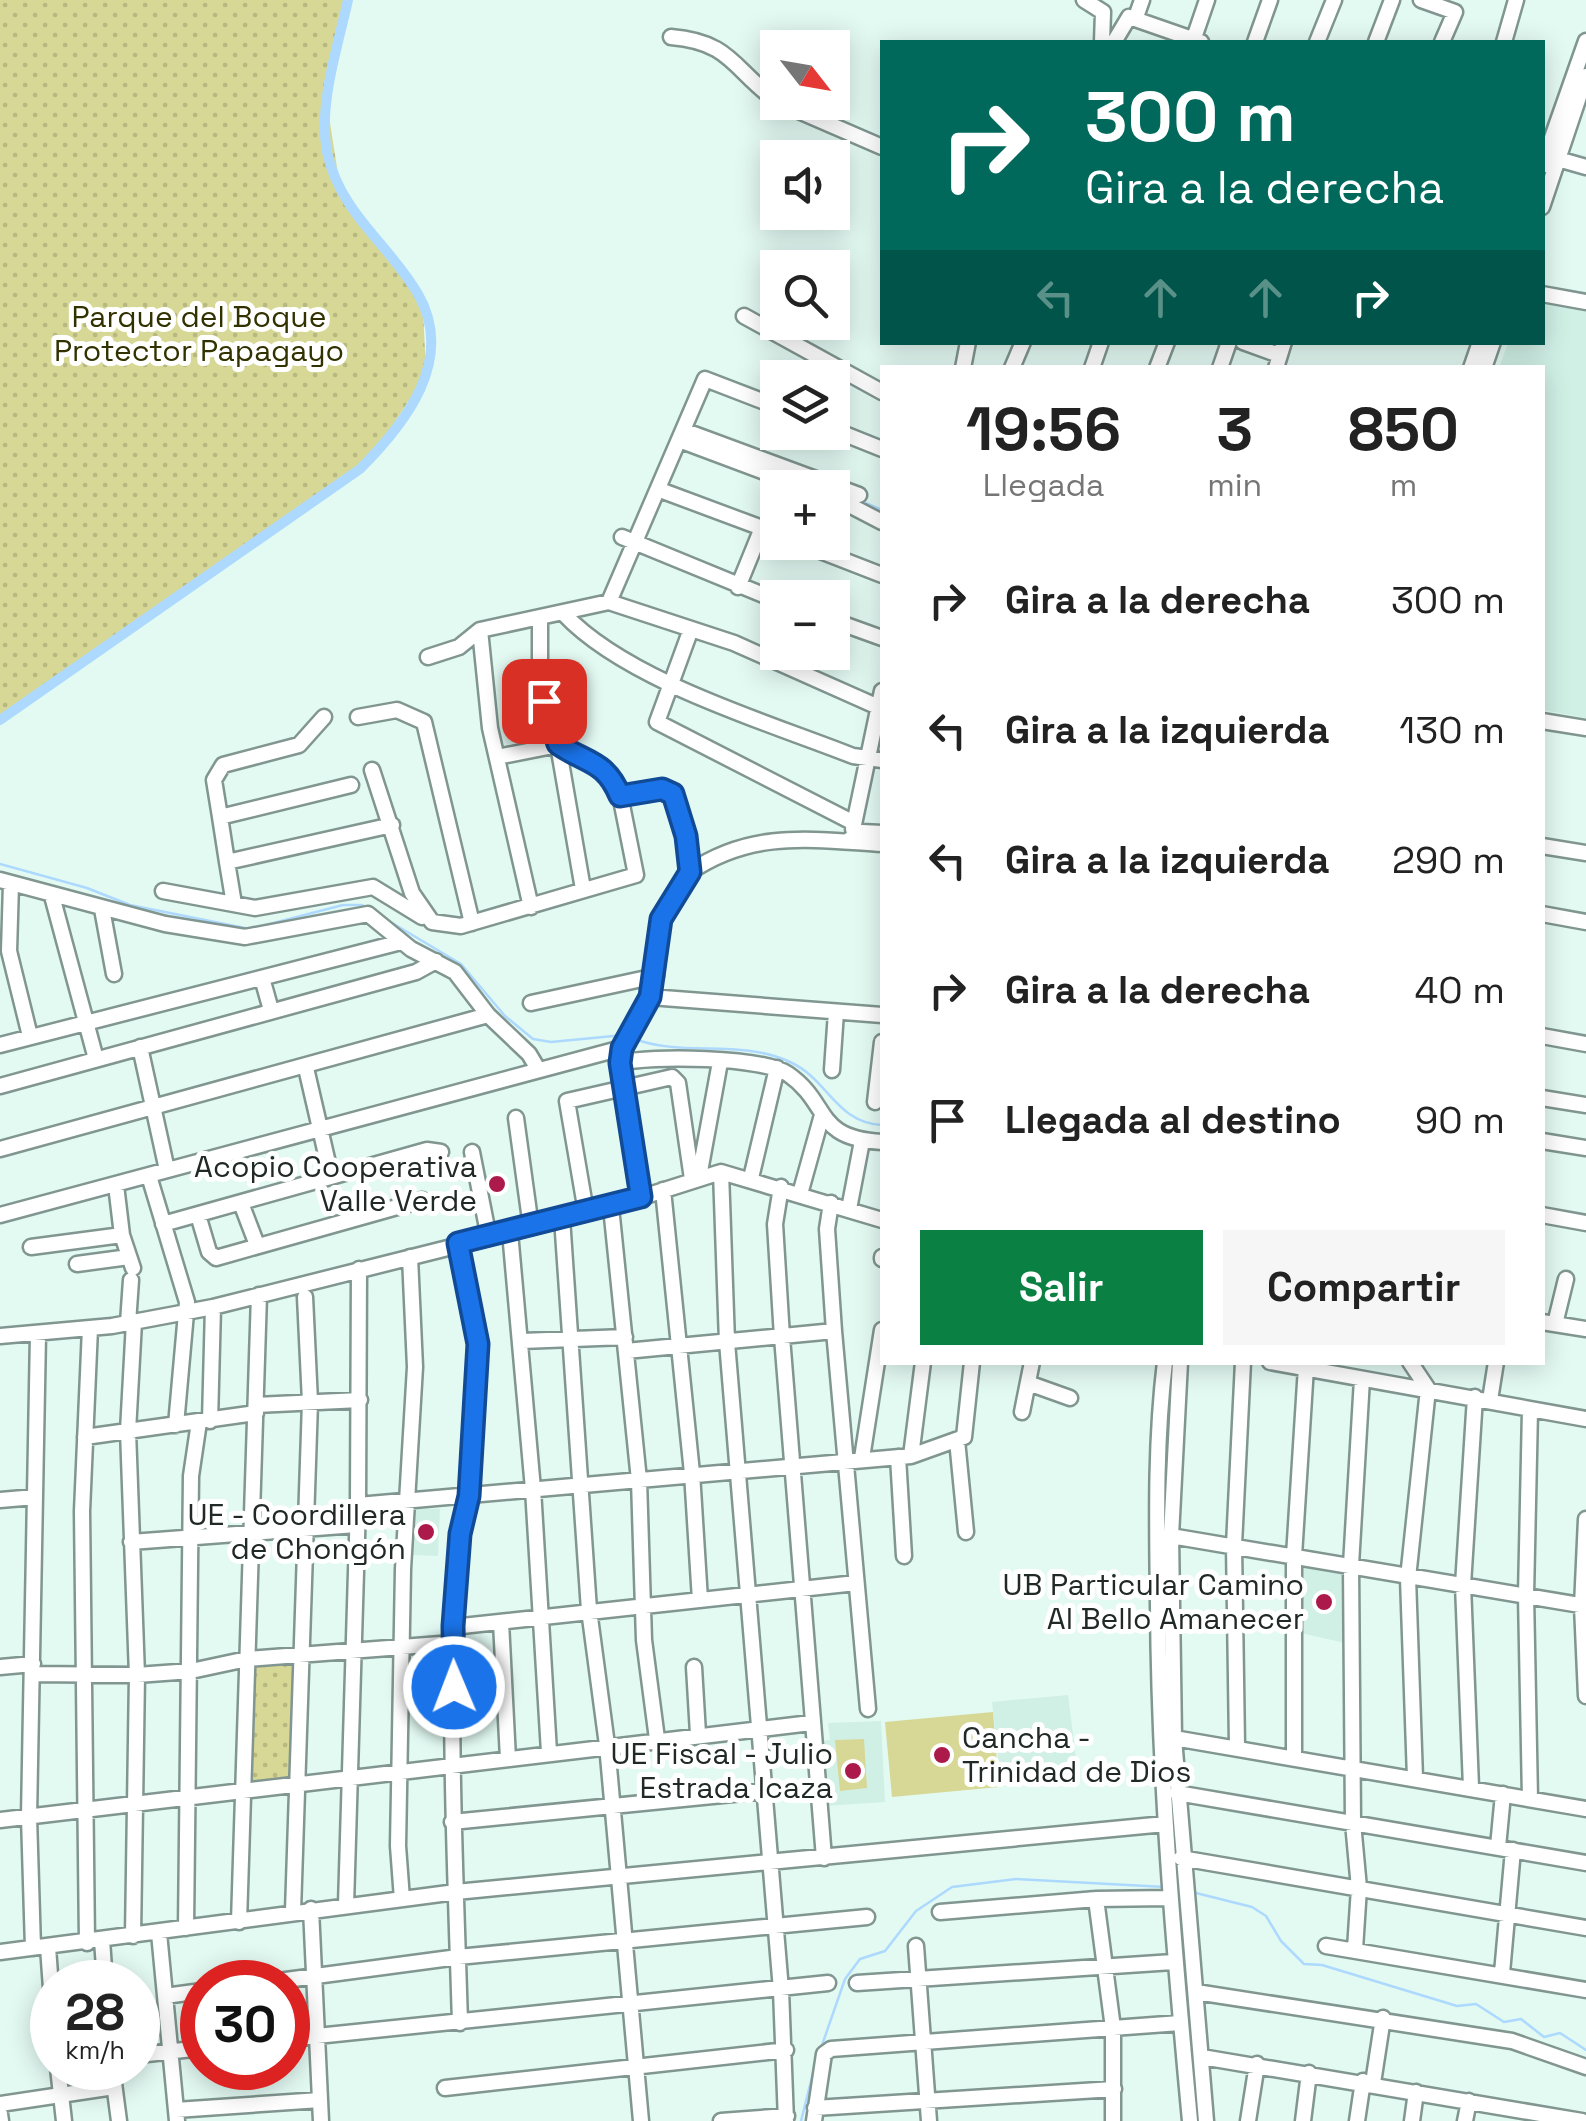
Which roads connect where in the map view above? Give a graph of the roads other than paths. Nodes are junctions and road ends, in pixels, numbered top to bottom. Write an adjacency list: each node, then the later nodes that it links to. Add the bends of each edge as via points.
1 (1084, 0): 12 (street, via 1103,12)
2 (1142, 0): 10 (street)
3 (1207, 0): 14 (street)
4 (1270, 0): 15 (street)
5 (1334, 0): 16 (street)
6 (1392, 0): 17 (street)
7 (1422, 0): 9 (street)
8 (1516, 0): 19 (street)
9 (1457, 6): 18 (street)
10 (1136, 17): 13 (street, via 1124,20); 14 (street)
11 (671, 37): 22 (street, via 718,47)
12 (1102, 40)
13 (1115, 40)
14 (1197, 40)
15 (1255, 40)
16 (1318, 40)
17 (1377, 40)
18 (1443, 40)
19 (1505, 40)
20 (1586, 41): 25 (street)
21 (1586, 76): 26 (street)
22 (760, 89)
23 (820, 120): 24 (street)
24 (880, 146)
25 (1545, 157)
26 (1558, 159): 27 (street); 28 (street)
27 (1586, 167)
28 (1545, 197)
29 (1545, 295): 30 (street)
30 (1586, 302)
31 (744, 316): 34 (street)
32 (1251, 345): 33 (street)
33 (1279, 355)
34 (880, 391)
35 (760, 400): 36 (street, via 704,379)
36 (681, 435): 39 (street); 40 (street); 41 (street)
37 (850, 436): 38 (street)
38 (880, 448)
39 (764, 470)
40 (660, 490): 44 (street); 46 (street)
41 (859, 495)
42 (850, 505): 43 (street)
43 (880, 521)
44 (760, 527)
45 (760, 533): 49 (street)
46 (629, 540): 49 (street); 51 (street)
47 (843, 560): 48 (street)
48 (880, 574)
49 (738, 587): 50 (street)
50 (760, 595)
51 (609, 602): 52 (street); 55 (street)
52 (564, 614): 53 (street); 59 (street, via 586,635)
53 (540, 619): 56 (street); 66 (street, via 540,678)
54 (850, 626): 57 (street)
55 (691, 629): 59 (street); 61 (street)
56 (480, 630): 58 (street, via 459,647); 67 (street)
57 (880, 637)
58 (428, 656)
59 (672, 684): 68 (street); 74 (street, via 660,724)
60 (880, 696): 61 (street)
61 (876, 706): 68 (street)
62 (324, 717): 73 (street, via 299,745 223,765 214,780)
63 (358, 717): 93 (street, via 397,710 424,722)
64 (1545, 721): 65 (street)
65 (1586, 728)
66 (558, 744): 67 (street); 72 (street, via 601,766); 84 (street)
67 (496, 758): 88 (street)
68 (866, 759): 69 (street); 74 (street)
69 (880, 760)
70 (372, 770): 75 (street)
71 (351, 786): 73 (street)
72 (620, 796): 82 (street, via 662,789 673,794); 84 (street, via 636,875)
73 (220, 817): 81 (street)
74 (854, 823): 77 (street)
75 (392, 824): 81 (street); 91 (street, via 412,894)
76 (880, 833): 77 (street)
77 (850, 839): 78 (street); 82 (street, via 780,840)
78 (880, 844)
79 (1545, 847): 80 (street)
80 (1586, 854)
81 (228, 862): 87 (street)
82 (690, 872): 97 (street, via 661,919)
83 (5, 882): 86 (street); 106 (street, via 9,951)
84 (583, 888): 88 (street)
85 (163, 892): 87 (street)
86 (52, 896): 89 (street); 105 (street)
87 (234, 904): 91 (street, via 262,908 374,887)
88 (530, 907): 93 (street)
89 (102, 909): 94 (street, via 255,938 368,914); 96 (street)
90 (1545, 915): 92 (street)
91 (432, 922): 93 (street)
92 (1586, 922)
93 (472, 923)
94 (401, 942): 95 (street); 98 (street)
95 (436, 961): 101 (street); 104 (street, via 455,972)
96 (114, 974)
97 (656, 976): 99 (street); 100 (street)
98 (262, 978): 101 (street); 105 (street)
99 (650, 997): 102 (street); 111 (street)
100 (531, 1004)
101 (271, 1010): 110 (street)
102 (836, 1012): 103 (street); 117 (street)
103 (880, 1015)
104 (488, 1016): 114 (street); 116 (street)
105 (86, 1022): 106 (street); 112 (street)
106 (30, 1036): 109 (street)
107 (1545, 1037): 108 (street)
108 (1586, 1044)
109 (0, 1045)
110 (140, 1046): 112 (street); 124 (street)
111 (621, 1056): 113 (street); 116 (street); 120 (street)
112 (96, 1059): 119 (street)
113 (720, 1062): 115 (street); 139 (street)
114 (306, 1068): 124 (street); 127 (street)
115 (777, 1068): 125 (street); 140 (street)
116 (538, 1069): 127 (street)
117 (832, 1070)
118 (880, 1076): 122 (street)
119 (0, 1086)
120 (622, 1086): 139 (street, via 676,1080); 145 (street); 151 (street, via 567,1101)
121 (1545, 1098): 123 (street)
122 (875, 1102)
123 (1586, 1105)
124 (154, 1110): 132 (street); 135 (street)
125 (822, 1116): 128 (street, via 837,1132); 144 (street)
126 (516, 1118): 159 (street)
127 (320, 1127): 135 (street); 138 (street)
128 (862, 1141): 130 (street); 150 (street)
129 (1545, 1141): 131 (street)
130 (880, 1142)
131 (1586, 1148)
132 (0, 1149)
133 (441, 1152): 138 (street)
134 (472, 1152): 162 (street)
135 (167, 1170): 137 (street)
136 (720, 1172): 139 (street); 140 (street); 185 (street)
137 (149, 1176): 141 (street); 158 (street)
138 (331, 1176): 147 (street)
139 (696, 1178): 143 (street)
140 (751, 1178): 142 (street)
141 (116, 1185): 152 (street); 161 (street)
142 (781, 1188): 144 (street); 182 (street, via 775,1224)
143 (663, 1190): 145 (street); 188 (street)
144 (800, 1194): 148 (street)
145 (641, 1197): 149 (street)
146 (422, 1200): 164 (street)
147 (241, 1203): 153 (street); 164 (street)
148 (831, 1204): 150 (street); 179 (street)
149 (611, 1207): 151 (street); 187 (street)
150 (849, 1209): 156 (street)
151 (586, 1212): 155 (street)
152 (0, 1215)
153 (198, 1216): 158 (street); 164 (street, via 213,1258)
154 (1545, 1216): 157 (street)
155 (562, 1218): 159 (street); 183 (street)
156 (880, 1219)
157 (1586, 1223)
158 (163, 1224): 174 (street)
159 (530, 1226): 160 (street)
160 (510, 1232): 162 (street); 184 (street)
161 (122, 1235): 165 (street); 168 (street)
162 (489, 1238): 163 (street)
163 (458, 1243): 166 (street); 226 (street, via 478,1344)
164 (257, 1245)
165 (31, 1248)
166 (410, 1257): 169 (street); 229 (street, via 414,1367)
167 (78, 1264): 168 (street)
168 (131, 1268): 175 (street)
169 (359, 1270): 171 (street); 206 (street)
170 (1566, 1279): 176 (street)
171 (259, 1295): 173 (street); 208 (street)
172 (305, 1297): 207 (street)
173 (213, 1307): 174 (street); 212 (street)
174 (187, 1310): 175 (street); 213 (street)
175 (131, 1322): 177 (street); 214 (street)
176 (1549, 1323): 178 (street)
177 (90, 1328): 180 (street); 215 (street)
178 (1586, 1329)
179 (834, 1331): 182 (street); 219 (street)
180 (38, 1334): 181 (street); 227 (street)
181 (0, 1336)
182 (782, 1337): 185 (street); 220 (street)
183 (572, 1340): 184 (street); 187 (street); 224 (street)
184 (522, 1341): 225 (street)
185 (728, 1342): 188 (street); 221 (street)
186 (880, 1343): 218 (street)
187 (625, 1344): 188 (street); 223 (street)
188 (678, 1346): 222 (street)
189 (922, 1365): 217 (street)
190 (972, 1365): 216 (street, via 966,1431)
191 (1031, 1365): 202 (street)
192 (1165, 1365): 300 (street, via 1157,1553)
193 (1180, 1365): 236 (street)
194 (1242, 1365): 239 (street)
195 (1292, 1365): 199 (street)
196 (1378, 1365): 201 (street)
197 (1412, 1365): 203 (street)
198 (1495, 1365): 205 (street)
199 (1306, 1367): 200 (street); 241 (street)
200 (1324, 1367): 201 (street)
201 (1370, 1380): 203 (street); 242 (street)
202 (1028, 1382): 204 (street); 210 (street)
203 (1428, 1389): 205 (street); 243 (street)
204 (1070, 1398)
205 (1482, 1399): 209 (street); 245 (street)
206 (360, 1400): 207 (street); 230 (street)
207 (310, 1402): 208 (street); 233 (street)
208 (256, 1409): 212 (street); 234 (street)
209 (1530, 1410): 211 (street); 248 (street)
210 (1022, 1412)
211 (1586, 1420)
212 (204, 1422): 213 (street); 237 (street, via 191,1458)
213 (176, 1425): 214 (street)
214 (128, 1431): 215 (street); 238 (street)
215 (84, 1437): 265 (street)
216 (957, 1440): 217 (street); 235 (street)
217 (904, 1457): 218 (street); 240 (street)
218 (862, 1458): 219 (street)
219 (845, 1459): 220 (street); 244 (street)
220 (795, 1464): 221 (street); 246 (street)
221 (741, 1468): 222 (street); 247 (street)
222 (692, 1473): 223 (street); 249 (street)
223 (639, 1480): 224 (street); 250 (street)
224 (583, 1485): 225 (street); 252 (street)
225 (533, 1489): 226 (street); 253 (street)
226 (469, 1496): 229 (street); 255 (street)
227 (35, 1497): 228 (street); 263 (street)
228 (0, 1500)
229 (407, 1503): 230 (street); 257 (street)
230 (358, 1505): 232 (street)
231 (1586, 1519): 251 (street)
232 (356, 1525): 233 (street); 258 (street)
233 (306, 1528): 234 (street); 259 (street)
234 (251, 1532): 237 (street); 260 (street)
235 (966, 1532)
236 (1171, 1536): 239 (street); 272 (street)
237 (190, 1538): 238 (street); 264 (street)
238 (131, 1542): 266 (street)
239 (1234, 1545): 241 (street); 275 (street)
240 (904, 1556)
241 (1294, 1556): 242 (street); 277 (street)
242 (1351, 1566): 243 (street); 280 (street)
243 (1408, 1578): 245 (street); 282 (street)
244 (856, 1582): 246 (street); 268 (street)
245 (1463, 1586): 248 (street); 285 (street)
246 (802, 1588): 247 (street); 269 (street)
247 (750, 1594): 249 (street); 270 (street)
248 (1526, 1595): 251 (street); 291 (street)
249 (700, 1600): 250 (street)
250 (644, 1603): 252 (street); 273 (street)
251 (1584, 1606): 267 (street)
252 (589, 1610): 253 (street); 274 (street)
253 (539, 1616): 254 (street); 276 (street)
254 (501, 1622): 255 (street); 278 (street)
255 (453, 1626): 256 (street)
256 (453, 1643): 257 (street); 279 (street)
257 (402, 1647): 258 (street); 281 (street)
258 (352, 1649): 259 (street); 283 (street)
259 (302, 1654): 260 (street); 284 (street)
260 (247, 1659): 264 (street); 286 (street)
261 (0, 1667): 263 (street)
262 (694, 1667): 271 (street)
263 (33, 1669): 265 (street); 296 (street)
264 (192, 1671): 266 (street); 289 (street)
265 (85, 1672): 266 (street); 294 (street)
266 (137, 1675): 292 (street)
267 (1586, 1696)
268 (868, 1709)
269 (811, 1723): 270 (street); 302 (street)
270 (759, 1729): 271 (street); 287 (street)
271 (698, 1734): 273 (street)
272 (1174, 1738): 275 (street); 288 (street)
273 (657, 1739): 274 (street)
274 (607, 1745): 276 (street); 293 (street)
275 (1237, 1746): 277 (street)
276 (549, 1752): 278 (street)
277 (1294, 1757): 280 (street)
278 (508, 1759): 279 (street)
279 (452, 1763): 281 (street); 298 (street)
280 (1354, 1768): 282 (street); 299 (street)
281 (401, 1771): 283 (street); 310 (street)
282 (1415, 1778): 285 (street)
283 (348, 1780): 284 (street); 312 (street)
284 (296, 1783): 286 (street); 314 (street)
285 (1470, 1787): 290 (street)
286 (242, 1788): 289 (street); 318 (street)
287 (763, 1790): 293 (street); 304 (street)
288 (1177, 1793): 299 (street); 303 (street)
289 (188, 1794): 292 (street); 320 (street)
290 (1503, 1794): 291 (street); 301 (street)
291 (1530, 1800): 295 (street)
292 (136, 1801): 294 (street); 323 (street)
293 (612, 1805): 298 (street); 306 (street)
294 (84, 1809): 296 (street); 324 (street)
295 (1586, 1809)
296 (30, 1817): 297 (street); 328 (street)
297 (0, 1820)
298 (452, 1822): 309 (street)
299 (1353, 1822): 301 (street); 307 (street)
300 (1166, 1824): 302 (street); 308 (street)
301 (1506, 1848): 305 (street); 316 (street)
302 (824, 1858): 304 (street)
303 (1181, 1858): 307 (street); 308 (street)
304 (770, 1863): 306 (street); 319 (street)
305 (1586, 1863)
306 (617, 1879): 309 (street); 325 (street)
307 (1359, 1888): 316 (street); 329 (street)
308 (1174, 1891): 311 (street); 334 (street); 344 (street)
309 (456, 1892): 310 (street); 331 (street)
310 (402, 1899): 312 (street)
311 (1096, 1899): 315 (street); 335 (street)
312 (346, 1905): 313 (street)
313 (311, 1909): 314 (street); 339 (street)
314 (293, 1911): 318 (street)
315 (940, 1912)
316 (1505, 1912): 321 (street); 336 (street)
317 (868, 1917): 319 (street)
318 (239, 1922): 320 (street)
319 (774, 1926): 325 (street); 342 (street)
320 (186, 1928): 322 (street)
321 (1586, 1928)
322 (160, 1933): 323 (street); 346 (street)
323 (133, 1936): 324 (street)
324 (94, 1941): 328 (street); 333 (street)
325 (623, 1941): 331 (street); 347 (street)
326 (916, 1946): 337 (street)
327 (1326, 1946): 329 (street)
328 (40, 1948): 330 (street); 332 (street)
329 (1355, 1949): 336 (street)
330 (0, 1952)
331 (458, 1957): 339 (street); 349 (street)
332 (43, 1960)
333 (99, 1960)
334 (1173, 1962): 335 (street); 350 (street)
335 (1105, 1967): 337 (street); 351 (street)
336 (1502, 1974): 343 (street)
337 (918, 1976): 340 (street); 354 (street)
338 (310, 1977): 339 (street)
339 (314, 1977): 352 (street)
340 (857, 1983)
341 (828, 1984): 342 (street)
342 (781, 1990): 347 (street); 356 (street)
343 (1586, 1990)
344 (1196, 1992): 348 (street); 359 (street)
345 (180, 1994): 346 (street)
346 (165, 1996): 357 (street)
347 (630, 2002): 349 (street); 361 (street)
348 (1384, 2018): 362 (street, via 1512,2041); 364 (street)
349 (460, 2023): 352 (street)
350 (1180, 2023): 351 (street); 388 (street)
351 (1113, 2028): 354 (street); 366 (street)
352 (318, 2036): 353 (street); 373 (street)
353 (310, 2037)
354 (925, 2040): 372 (street); 376 (street, via 828,2050)
355 (180, 2050): 357 (street)
356 (786, 2050): 361 (street); 379 (street)
357 (170, 2051): 358 (street); 377 (street)
358 (160, 2053)
359 (1202, 2057): 360 (street); 389 (street)
360 (1256, 2064): 363 (street); 390 (street)
361 (637, 2066): 365 (street); 384 (street)
362 (1586, 2067)
363 (1309, 2073): 364 (street); 391 (street)
364 (1368, 2082): 370 (street); 392 (street)
365 (445, 2088)
366 (1114, 2089): 372 (street); 387 (street)
367 (60, 2090): 371 (street)
368 (94, 2090): 371 (street)
369 (114, 2090): 382 (street)
370 (1416, 2092): 374 (street); 393 (street)
371 (61, 2095): 375 (street); 381 (street)
372 (930, 2099): 376 (street); 386 (street)
373 (320, 2100): 377 (street); 383 (street)
374 (1469, 2100): 378 (street); 394 (street)
375 (0, 2104)
376 (815, 2114)
377 (177, 2116)
378 (1520, 2116): 380 (street)
379 (787, 2118): 385 (street)
380 (1574, 2120): 395 (street)
381 (64, 2121)
382 (119, 2121)
383 (321, 2121)
384 (641, 2121)
385 (721, 2121)
386 (930, 2121)
387 (1113, 2121)
388 (1190, 2121)
389 (1206, 2121)
390 (1248, 2121)
391 (1303, 2121)
392 (1356, 2121)
393 (1412, 2121)
394 (1466, 2121)
395 (1582, 2121)

